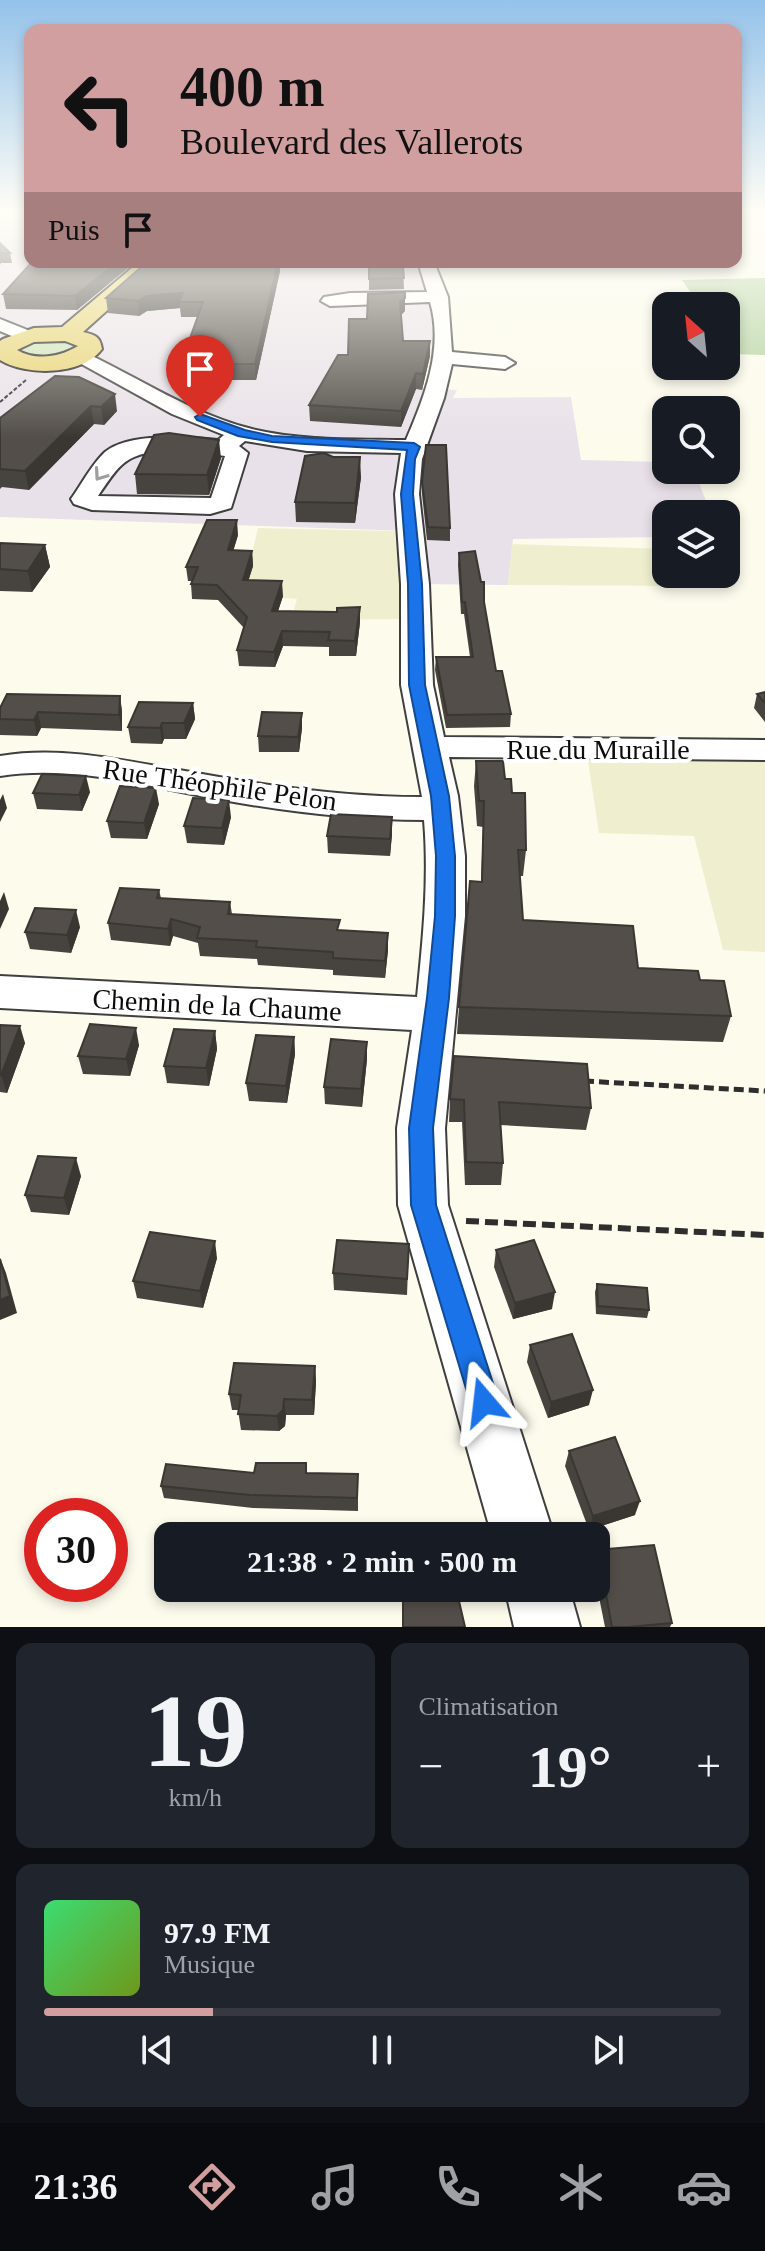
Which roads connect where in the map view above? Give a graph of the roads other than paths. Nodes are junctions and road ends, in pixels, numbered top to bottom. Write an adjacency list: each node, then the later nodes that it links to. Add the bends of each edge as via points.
1 (123, 286): 6 (main road)
2 (435, 286): 3 (street)
3 (439, 297): 4 (street); 9 (street)
4 (330, 301)
5 (0, 324): 7 (street)
6 (67, 334): 7 (main road); 8 (main road, via 91,345)
7 (28, 337): 12 (main road, via 5,349)
8 (77, 356): 11 (street); 12 (main road)
9 (444, 357): 10 (street); 15 (street)
10 (505, 363)
11 (107, 371): 12 (street, via 80,378); 13 (street)
12 (20, 379)
13 (242, 433): 14 (street); 15 (street, via 308,443)
14 (222, 447): 14 (street, one-way to 14, via 171,442 114,456 83,499 101,505 222,503 237,453)
15 (414, 447): 16 (street, via 408,478 417,685)
16 (431, 747): 17 (street, Rue du Muraille); 19 (street)
17 (765, 750)
18 (0, 766): 19 (street, Rue Théophile Pelon, via 41,762 99,767 295,799)
19 (441, 808): 21 (street, via 445,916)
20 (0, 992): 21 (street, Chemin de la Chaume)
21 (435, 1015): 22 (street, via 421,1128 423,1205)
22 (519, 1522)
23 (541, 1602): 24 (street)
24 (547, 1627)

